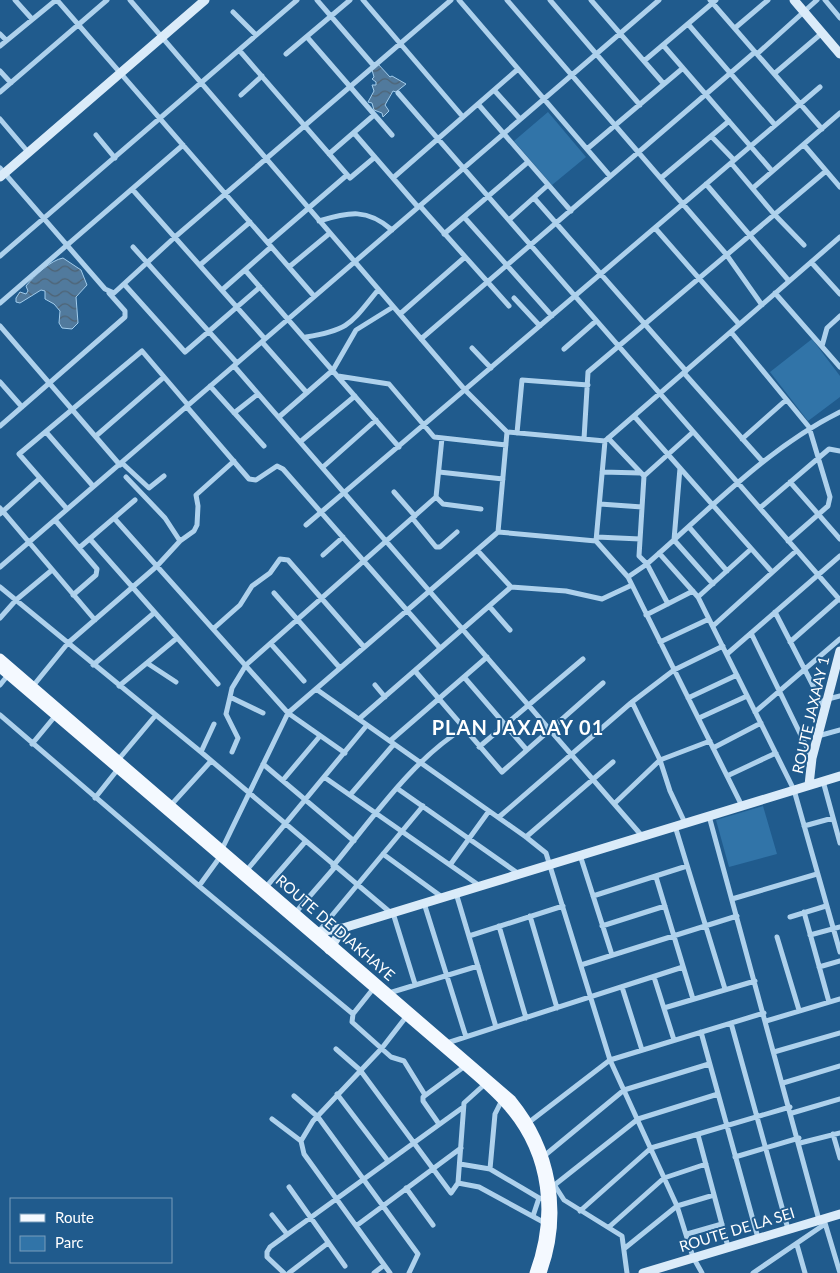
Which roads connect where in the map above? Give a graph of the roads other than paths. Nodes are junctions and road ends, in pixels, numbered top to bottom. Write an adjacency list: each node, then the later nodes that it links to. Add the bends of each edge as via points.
1 (15, 0): 25 (street)
2 (56, 0): 25 (street); 26 (street)
3 (107, 0): 26 (street)
4 (130, 0): 33 (street)
5 (205, 0): 33 (street)
6 (297, 0): 32 (street)
7 (317, 0): 23 (street)
8 (350, 0): 23 (street)
9 (363, 0): 36 (street)
10 (450, 0): 36 (street)
11 (459, 0): 47 (street)
12 (507, 0): 52 (street)
13 (550, 0): 42 (street)
14 (591, 0): 31 (street)
15 (659, 0): 31 (street)
16 (768, 0): 28 (street)
17 (794, 0): 22 (street)
18 (817, 0): 22 (street)
19 (825, 0): 24 (street)
20 (713, 1): 27 (street); 28 (street)
21 (233, 12): 32 (street)
22 (804, 12): 29 (street); 40 (street)
23 (331, 16): 34 (street); 45 (street)
24 (840, 18)
25 (32, 19): 35 (street)
26 (78, 24): 49 (street); 54 (street)
27 (688, 24): 37 (street); 50 (street)
28 (735, 28): 40 (street)
29 (822, 33): 43 (street); 51 (street)
30 (0, 34): 35 (street)
31 (620, 34): 42 (street); 44 (street)
32 (256, 35): 39 (street)
33 (162, 37): 49 (street); 55 (street)
34 (306, 37): 41 (street); 57 (street)
35 (6, 40): 38 (street)
36 (401, 44): 45 (street); 70 (street)
37 (663, 45): 44 (street); 46 (street)
38 (0, 46)
39 (239, 50): 53 (street); 55 (street)
40 (756, 53): 50 (street); 51 (street)
41 (286, 54)
42 (596, 54): 52 (street); 67 (street)
43 (840, 54)
44 (644, 61): 56 (street)
45 (374, 66): 57 (street)
46 (683, 68): 56 (street); 62 (street)
47 (518, 69): 59 (street); 64 (street)
48 (0, 70): 54 (street)
49 (120, 73): 71 (street); 89 (street)
50 (730, 74): 62 (street); 77 (street)
51 (774, 74): 66 (street)
52 (572, 75): 64 (street); 76 (street)
53 (262, 76): 63 (street); 75 (street)
54 (11, 83): 60 (street)
55 (201, 83): 71 (street); 94 (street)
56 (663, 83): 67 (street)
57 (350, 87): 69 (street); 75 (street)
58 (820, 87): 66 (street)
59 (494, 90): 65 (street); 73 (street)
60 (0, 92)
61 (398, 93): 84 (street)
62 (706, 94): 74 (street); 90 (street)
63 (241, 95)
64 (543, 99): 73 (street); 88 (street)
65 (478, 104): 70 (street); 80 (street)
66 (800, 104): 77 (street); 78 (street)
67 (640, 106): 76 (street)
68 (840, 113): 78 (street)
69 (374, 115): 79 (street); 82 (street)
70 (463, 117): 84 (street)
71 (160, 118): 85 (street); 93 (street)
72 (0, 119): 89 (street)
73 (520, 119): 80 (street)
74 (729, 121): 83 (street); 87 (street)
75 (305, 125): 91 (street); 94 (street)
76 (616, 126): 88 (street); 90 (street)
77 (775, 126): 87 (street)
78 (822, 129): 86 (street)
79 (354, 133): 91 (street); 92 (street)
80 (503, 134): 95 (street); 97 (street)
81 (96, 135): 93 (street)
82 (392, 135)
83 (711, 136): 96 (street); 104 (street)
84 (438, 139): 97 (street); 103 (street)
85 (183, 145): 109 (street); 110 (street)
86 (804, 145): 98 (street); 99 (street)
87 (751, 146): 96 (street); 98 (street)
88 (587, 150): 102 (street)
89 (28, 152): 100 (street)
90 (639, 152): 102 (street); 104 (street)
91 (329, 154): 101 (street)
92 (375, 157): 101 (street, via 350,178); 103 (street)
93 (114, 158): 119 (street)
94 (266, 159): 110 (street); 115 (street)
95 (528, 162): 106 (street); 111 (street)
96 (733, 162): 105 (street); 108 (street)
97 (463, 168): 111 (street); 114 (street)
98 (772, 171): 108 (street)
99 (826, 171): 107 (street); 117 (street)
100 (1, 173): 119 (street)
101 (347, 175): 115 (street)
102 (610, 176): 116 (street)
103 (393, 178): 114 (street)
104 (661, 178): 113 (street)
105 (706, 184): 113 (street); 128 (street)
106 (548, 185): 112 (street); 116 (street)
107 (840, 187)
108 (754, 188): 117 (street)
109 (132, 189): 129 (street); 131 (street)
110 (225, 194): 122 (street); 129 (street)
111 (488, 196): 118 (street); 120 (street)
112 (534, 198): 120 (street); 123 (street)
113 (683, 204): 124 (street); 136 (street)
114 (419, 206): 125 (street); 127 (street)
115 (308, 208): 121 (street); 132 (street)
116 (571, 210): 123 (street)
117 (774, 214): 128 (street); 134 (street)
118 (464, 217): 127 (street); 143 (street)
119 (44, 218): 131 (street); 137 (street)
120 (509, 220): 133 (street)
121 (319, 221): 125 (street, via 346,214 367,214 380,219); 126 (street)
122 (250, 222): 132 (street); 142 (street)
123 (556, 223): 133 (street); 146 (street)
124 (655, 228): 146 (street); 147 (street)
125 (392, 230): 139 (street)
126 (330, 233): 139 (street); 144 (street)
127 (444, 234): 138 (street)
128 (750, 235): 136 (street); 148 (street)
129 (175, 237): 141 (street); 142 (street)
130 (839, 241): 140 (street)
131 (67, 245): 154 (street); 160 (street)
132 (270, 245): 144 (street); 145 (street)
133 (530, 245): 143 (street); 158 (street)
134 (804, 245)
135 (133, 248): 141 (street)
136 (726, 254): 147 (street); 161 (street)
137 (0, 256)
138 (465, 257): 149 (street); 165 (street)
139 (355, 262): 153 (street); 157 (street)
140 (812, 262): 148 (street); 156 (street)
141 (148, 263): 150 (street); 176 (street)
142 (200, 265): 152 (street)
143 (507, 265): 149 (street); 166 (street)
144 (289, 267): 157 (street)
145 (245, 270): 151 (street); 152 (street)
146 (601, 274): 158 (street); 171 (street)
147 (699, 278): 171 (street); 172 (street)
148 (790, 281): 155 (street)
149 (488, 282): 162 (street); 179 (street)
150 (124, 284): 154 (street, via 114,293); 176 (street, via 185,352)
151 (260, 287): 163 (street); 168 (street)
152 (222, 290): 163 (street)
153 (378, 290): 164 (street); 170 (street)
154 (109, 292): 193 (street, via 125,317)
155 (775, 293): 161 (street); 182 (street)
156 (840, 294)
157 (314, 296): 168 (street)
158 (575, 296): 166 (street); 169 (street)
159 (514, 298): 174 (street)
160 (0, 303)
161 (762, 304): 172 (street)
162 (509, 306)
163 (237, 307): 176 (street); 180 (street)
164 (393, 307): 165 (street); 175 (street)
165 (400, 314): 179 (street)
166 (552, 316): 174 (street)
167 (840, 316): 182 (street, via 827,328)
168 (288, 319): 178 (street); 180 (street)
169 (596, 321): 181 (street); 184 (street)
170 (351, 323): 175 (street); 178 (street, via 332,332)
171 (644, 324): 181 (street); 189 (street)
172 (739, 324): 177 (street)
173 (0, 326): 193 (street)
174 (540, 326): 187 (street)
175 (356, 330): 188 (street)
176 (209, 332): 185 (street)
177 (731, 332): 189 (street); 201 (street)
178 (306, 337): 188 (street)
179 (421, 339): 196 (street)
180 (263, 340): 185 (street); 197 (street)
181 (618, 346): 194 (street, via 588,372); 199 (street)
182 (822, 346): 186 (street)
183 (472, 348): 187 (street)
184 (564, 349)
185 (236, 364): 195 (street); 198 (street)
186 (840, 367)
187 (491, 368): 196 (street)
188 (333, 370): 190 (street); 197 (street)
189 (685, 372): 199 (street); 219 (street)
190 (338, 376): 200 (street); 211 (street, via 389,384)
191 (164, 377): 202 (street); 204 (street, via 142,351); 217 (street)
192 (0, 382): 203 (street)
193 (50, 383): 203 (street); 204 (street)
194 (588, 385): 216 (street, via 522,380); 220 (street)
195 (210, 386): 202 (street); 206 (street)
196 (465, 390): 211 (street); 214 (street)
197 (307, 393): 208 (street)
198 (258, 394): 206 (street); 208 (street)
199 (660, 394): 207 (street); 215 (street)
200 (355, 396): 209 (street); 222 (street)
201 (786, 400): 212 (street); 219 (street)
202 (187, 406): 229 (street); 231 (street)
203 (22, 407): 210 (street)
204 (72, 409): 213 (street); 217 (street)
205 (840, 412): 212 (street)
206 (234, 413): 224 (street)
207 (634, 416): 221 (street); 227 (street)
208 (279, 417): 222 (street)
209 (376, 420): 225 (street); 232 (street)
210 (0, 426)
211 (424, 426): 218 (street, via 434,438); 225 (street)
212 (809, 427): 228 (street); 230 (street)
213 (46, 432): 239 (street, via 19,454); 243 (street)
214 (507, 432): 216 (street); 223 (street)
215 (693, 432): 227 (street); 242 (street)
216 (517, 433): 220 (street)
217 (96, 436): 231 (street)
218 (442, 438): 223 (street); 234 (street)
219 (742, 438): 230 (street)
220 (584, 439): 221 (street)
221 (607, 440): 235 (street); 236 (street)
222 (300, 442): 232 (street)
223 (506, 445): 240 (street)
224 (264, 446)
225 (399, 447): 245 (street)
226 (840, 451): 228 (street, via 829,449)
227 (668, 454): 233 (street); 236 (street)
228 (819, 459): 241 (street); 256 (street, via 830,502)
229 (234, 461): 255 (street, via 252,481 280,466); 270 (street, via 196,495 197,525)
230 (763, 462): 242 (street)
231 (121, 464): 237 (street, via 149,488); 243 (street)
232 (323, 467): 245 (street)
233 (680, 468): 250 (street); 269 (street)
234 (439, 472): 240 (street); 246 (street)
235 (602, 472): 236 (street); 248 (street)
236 (642, 475): 249 (street)
237 (164, 476)
238 (126, 477): 270 (street, via 165,518)
239 (40, 478): 252 (street); 254 (street)
240 (503, 479): 263 (street)
241 (790, 482): 251 (street); 256 (street)
242 (738, 484): 250 (street); 251 (street)
243 (93, 486): 252 (street)
244 (394, 492): 257 (street)
245 (345, 493): 255 (street); 271 (street)
246 (436, 497): 253 (street, via 443,504); 257 (street)
247 (136, 500): 258 (street)
248 (600, 504): 249 (street); 266 (street)
249 (642, 506): 267 (street)
250 (713, 506): 261 (street); 275 (street)
251 (760, 508): 272 (street)
252 (67, 509): 259 (street)
253 (481, 509)
254 (1, 511): 273 (street)
255 (321, 513): 260 (street); 264 (street)
256 (819, 514): 268 (street); 272 (street)
257 (414, 517): 262 (street, via 436,546 440,547); 271 (street)
258 (114, 518): 265 (street); 283 (street)
259 (55, 520): 273 (street); 274 (street)
260 (306, 525)
261 (689, 527): 269 (street); 286 (street)
262 (457, 532)
263 (498, 532): 266 (street); 276 (street)
264 (343, 537): 279 (street); 281 (street)
265 (90, 538): 274 (street); 294 (street)
266 (596, 539): 267 (street); 289 (street)
267 (640, 539): 282 (street, via 639,556)
268 (840, 539)
269 (674, 540): 278 (street); 290 (street)
270 (180, 541): 283 (street)
271 (387, 541): 281 (street); 295 (street)
272 (788, 541): 277 (street)
273 (28, 542): 284 (street); 285 (street)
274 (79, 548): 298 (street, via 98,572)
275 (752, 549): 286 (street); 287 (street)
276 (478, 550): 293 (street); 295 (street)
277 (796, 550): 287 (street); 288 (street)
278 (659, 553): 282 (street); 296 (street)
279 (323, 555)
280 (840, 556): 288 (street)
281 (364, 561): 300 (street); 305 (street)
282 (647, 564): 289 (street); 303 (street)
283 (157, 566): 294 (street); 314 (street)
284 (0, 567)
285 (52, 570): 298 (street); 301 (street)
286 (727, 571): 290 (street)
287 (772, 572): 313 (street)
288 (818, 575): 302 (street); 306 (street)
289 (628, 577): 291 (street)
290 (713, 584): 299 (street)
291 (632, 585): 293 (street, via 602,599 566,591); 308 (street)
292 (0, 587): 301 (street)
293 (511, 587): 304 (street)
294 (133, 588): 307 (street); 312 (street)
295 (430, 591): 305 (street); 315 (street)
296 (694, 591): 299 (street); 303 (street)
297 (274, 593): 310 (street)
298 (73, 594): 312 (street)
299 (698, 597): 311 (street)
300 (321, 599): 310 (street); 314 (street, via 288,560 280,559 270,573 252,586 240,605); 325 (street)
301 (16, 600): 309 (street); 322 (street)
302 (839, 600): 321 (street)
303 (668, 604): 308 (street)
304 (489, 606): 315 (street); 316 (street)
305 (407, 610): 325 (street); 326 (street)
306 (775, 612): 317 (street); 321 (street)
307 (154, 613): 318 (street); 334 (street)
308 (646, 614): 320 (street)
309 (0, 618)
310 (298, 619): 323 (street); 337 (street)
311 (709, 619): 313 (street); 320 (street)
312 (95, 620): 322 (street)
313 (713, 626): 324 (street)
314 (213, 629): 335 (street)
315 (463, 629): 326 (street); 329 (street)
316 (510, 630)
317 (751, 633): 328 (street); 353 (street)
318 (177, 638): 333 (street); 347 (street)
319 (840, 639): 339 (street)
320 (660, 642): 338 (street)
321 (790, 642): 339 (street)
322 (68, 643): 334 (street); 350 (street)
323 (271, 644): 335 (street); 344 (street)
324 (723, 646): 328 (street); 338 (street)
325 (364, 648): 337 (street)
326 (440, 648): 340 (street)
327 (840, 652): 332 (street, ROUTE JAXAAY 1)
328 (727, 654): 342 (street)
329 (487, 657): 343 (street); 362 (street)
330 (0, 658): 350 (main road, ROUTE DE DIAKHAYE)
331 (583, 659): 362 (street)
332 (839, 661): 360 (street, ROUTE JAXAAY 1)
333 (147, 663): 345 (street); 351 (street)
334 (93, 665): 351 (street)
335 (246, 665): 356 (street); 366 (street)
336 (0, 668): 341 (main road, ROUTE DE DIAKHAYE)
337 (340, 668): 352 (street)
338 (674, 670): 358 (street); 361 (street)
339 (805, 670): 353 (street); 363 (street)
340 (415, 671): 357 (street); 359 (street)
341 (8, 675): 348 (street); 368 (main road, ROUTE DE DIAKHAYE)
342 (737, 675): 354 (street); 358 (street)
343 (464, 677): 359 (street); 374 (street)
344 (304, 681)
345 (176, 682)
346 (603, 683): 377 (street)
347 (218, 684)
348 (0, 685)
349 (375, 685): 357 (street)
350 (33, 686): 397 (main road, ROUTE DE DIAKHAYE)
351 (119, 686): 369 (street)
352 (316, 689): 366 (street); 371 (street)
353 (779, 691): 364 (street); 392 (street)
354 (747, 696): 364 (street); 370 (street)
355 (840, 696): 360 (street)
356 (230, 697): 365 (street); 388 (street, via 226,714 238,738)
357 (385, 697): 371 (street)
358 (688, 698): 370 (street)
359 (439, 699): 376 (street); 382 (street)
360 (828, 699): 363 (street, ROUTE JAXAAY 1)
361 (632, 702): 391 (street); 393 (street)
362 (529, 705): 374 (street); 377 (street)
363 (826, 710): 380 (street, ROUTE JAXAAY 1)
364 (755, 712): 372 (street)
365 (263, 713)
366 (288, 713): 379 (street); 398 (street)
367 (0, 715): 383 (street)
368 (56, 715): 383 (street); 397 (main road, ROUTE DE DIAKHAYE)
369 (155, 716): 387 (street); 397 (street)
370 (698, 718): 381 (street)
371 (358, 719): 375 (street)
372 (761, 723): 385 (street); 390 (street)
373 (214, 724): 387 (street)
374 (505, 725): 384 (street); 386 (street)
375 (367, 726): 382 (street); 389 (street)
376 (464, 728): 384 (street); 395 (street)
377 (550, 729): 386 (street); 391 (street)
378 (840, 730): 380 (street)
379 (320, 736): 389 (street); 403 (street)
380 (818, 736): 392 (street, ROUTE JAXAAY 1)
381 (710, 741): 385 (street); 393 (street)
382 (392, 743): 395 (street); 409 (street)
383 (32, 744): 410 (street)
384 (479, 747): 386 (street, via 502,772)
385 (713, 748): 399 (street)
386 (526, 749)
387 (201, 752): 394 (street)
388 (232, 752)
389 (345, 753): 401 (street)
390 (776, 753): 399 (street); 407 (street)
391 (572, 754): 402 (street); 419 (street)
392 (812, 758): 405 (street, ROUTE JAXAAY 1)
393 (660, 760): 412 (street); 421 (street)
394 (211, 761): 408 (street); 413 (street)
395 (420, 762): 406 (street); 416 (street)
396 (613, 762): 402 (street)
397 (118, 764): 410 (street); 413 (main road, ROUTE DE DIAKHAYE); 432 (main road, ROUTE DE DIAKHAYE)
398 (263, 764): 403 (street); 408 (street)
399 (727, 776): 415 (street)
400 (840, 776): 404 (street)
401 (324, 777): 409 (street); 411 (street)
402 (592, 778): 412 (street); 427 (street)
403 (283, 780): 411 (street)
404 (823, 781): 405 (street); 420 (street)
405 (809, 785): 407 (street)
406 (398, 789): 414 (street); 417 (street)
407 (794, 790): 415 (street); 424 (street)
408 (248, 794): 422 (street); 432 (street)
409 (350, 795): 417 (street)
410 (94, 798): 444 (street)
411 (306, 800): 422 (street); 429 (street)
412 (615, 803): 426 (street)
413 (171, 805): 432 (main road, ROUTE DE DIAKHAYE)
414 (423, 806): 425 (street); 428 (street)
415 (742, 806): 418 (street)
416 (489, 811): 419 (street); 428 (street)
417 (377, 814): 425 (street); 429 (street)
418 (709, 816): 421 (street); 450 (street)
419 (499, 818): 427 (street)
420 (833, 818): 424 (street); 431 (street)
421 (685, 823): 423 (street)
422 (285, 825): 430 (street); 439 (street)
423 (675, 826): 426 (street); 438 (street)
424 (804, 826): 441 (street)
425 (403, 831): 433 (street); 436 (street)
426 (642, 836): 434 (street)
427 (526, 837): 435 (street, via 543,850)
428 (469, 839): 436 (street); 440 (street)
429 (354, 841): 437 (street)
430 (305, 842): 437 (street); 446 (street)
431 (840, 843)
432 (221, 853): 439 (main road, ROUTE DE DIAKHAYE); 444 (street); 467 (main road, ROUTE DE DIAKHAYE)
433 (383, 854): 443 (street); 449 (street)
434 (580, 855): 435 (street); 448 (street)
435 (551, 864): 440 (street); 452 (street)
436 (450, 865): 445 (street)
437 (334, 866): 443 (street); 455 (street)
438 (687, 866): 442 (street); 463 (street)
439 (247, 870): 446 (main road, ROUTE DE DIAKHAYE)
440 (519, 874): 445 (street)
441 (817, 874): 450 (street); 454 (street)
442 (656, 877): 448 (street); 453 (street)
443 (357, 885): 457 (street); 467 (street)
444 (199, 886): 496 (street)
445 (480, 886): 447 (street)
446 (266, 887): 455 (main road, ROUTE DE DIAKHAYE)
447 (456, 893): 449 (street); 469 (street)
448 (593, 896): 462 (street)
449 (442, 898): 451 (street)
450 (732, 899): 459 (street)
451 (424, 903): 457 (street); 480 (street)
452 (563, 906): 458 (street); 476 (street)
453 (665, 906): 462 (street); 470 (street)
454 (826, 906): 456 (street); 466 (street)
455 (296, 912): 467 (main road, ROUTE DE DIAKHAYE)
456 (804, 912): 460 (street); 468 (street)
457 (392, 913): 465 (street); 483 (street)
458 (530, 916): 461 (street); 492 (street)
459 (737, 916): 463 (street); 482 (street)
460 (790, 917)
461 (499, 926): 469 (street); 498 (street)
462 (602, 926): 474 (street)
463 (705, 926): 470 (street); 486 (street)
464 (840, 927): 466 (street)
465 (344, 928): 467 (street); 472 (street)
466 (832, 929): 468 (street); 473 (street)
467 (316, 935): 472 (main road, ROUTE DE DIAKHAYE)
468 (810, 935): 478 (street)
469 (469, 936): 477 (street)
470 (674, 936): 474 (street); 479 (street)
471 (777, 937): 494 (street)
472 (331, 948): 485 (main road, ROUTE DE DIAKHAYE); 487 (main road, ROUTE DE DIAKHAYE)
473 (840, 952)
474 (612, 955): 476 (street)
475 (840, 960): 478 (street)
476 (581, 965): 488 (street)
477 (478, 966): 480 (street); 501 (street)
478 (819, 967): 491 (street)
479 (684, 968): 481 (street); 489 (street)
480 (447, 975): 483 (street); 504 (street)
481 (654, 977): 484 (street); 493 (street)
482 (755, 980): 486 (street); 495 (street)
483 (415, 984): 487 (street)
484 (622, 987): 488 (street); 509 (street)
485 (373, 989): 496 (street); 497 (main road, ROUTE DE DIAKHAYE)
486 (725, 989): 489 (street)
487 (389, 994): 506 (main road, ROUTE DE DIAKHAYE)
488 (591, 997): 492 (street); 511 (street)
489 (693, 999): 493 (street)
490 (840, 999): 491 (street)
491 (829, 1002): 494 (street)
492 (557, 1008): 498 (street)
493 (664, 1008): 505 (street)
494 (799, 1010): 499 (street)
495 (764, 1013): 499 (street); 500 (street)
496 (353, 1014): 507 (street, via 352,1022)
497 (406, 1017): 507 (street); 513 (main road, ROUTE DE DIAKHAYE)
498 (526, 1018): 501 (street)
499 (766, 1020): 510 (street)
500 (730, 1023): 502 (street); 528 (street)
501 (496, 1027): 504 (street)
502 (701, 1032): 505 (street); 512 (street)
503 (840, 1033): 510 (street)
504 (466, 1037): 506 (street)
505 (674, 1040): 509 (street)
506 (447, 1043): 531 (main road, ROUTE DE DIAKHAYE, via 507,1095)
507 (382, 1048): 515 (street); 521 (street, via 391,1057 404,1061)
508 (336, 1050): 515 (street)
509 (642, 1050): 511 (street)
510 (774, 1052): 516 (street)
511 (610, 1060): 518 (street); 531 (street)
512 (709, 1064): 518 (street); 520 (street)
513 (464, 1066): 517 (main road, ROUTE DE DIAKHAYE); 521 (street)
514 (840, 1066): 516 (street)
515 (360, 1070): 519 (street); 539 (street)
516 (783, 1083): 526 (street)
517 (485, 1084): 523 (main road, ROUTE DE DIAKHAYE); 525 (street, via 466,1099)
518 (624, 1090): 530 (street); 543 (street)
519 (337, 1094): 527 (street); 546 (street)
520 (718, 1094): 530 (street); 533 (street)
521 (425, 1095): 532 (street, via 423,1101)
522 (294, 1096): 527 (street)
523 (502, 1100): 550 (street, via 495,1114); 559 (main road, ROUTE DE DIAKHAYE, via 532,1143 544,1179)
524 (840, 1100): 526 (street)
525 (462, 1108): 532 (street); 540 (street)
526 (791, 1110): 528 (street); 537 (street)
527 (318, 1117): 538 (street); 552 (street)
528 (757, 1117): 533 (street); 542 (street)
529 (272, 1119): 538 (street)
530 (638, 1119): 541 (street); 554 (street)
531 (528, 1123): 543 (main road, ROUTE DE DIAKHAYE)
532 (439, 1124): 539 (street)
533 (727, 1126): 536 (street); 544 (street)
534 (840, 1132): 535 (street)
535 (833, 1134): 537 (street); 545 (street)
536 (698, 1135): 541 (street); 548 (street)
537 (799, 1140): 542 (street); 567 (street)
538 (301, 1141): 558 (street, via 304,1154)
539 (412, 1143): 546 (street); 549 (street)
540 (462, 1148): 547 (street); 549 (street)
541 (651, 1148): 551 (street); 562 (street)
542 (766, 1148): 544 (street); 573 (street)
543 (544, 1156): 554 (main road, ROUTE DE DIAKHAYE)
544 (735, 1157): 576 (street)
545 (840, 1158)
546 (388, 1161): 552 (street)
547 (460, 1164): 550 (street); 553 (street)
548 (706, 1164): 551 (street); 557 (street)
549 (432, 1169): 553 (street, via 450,1192); 556 (street)
550 (490, 1169): 559 (street)
551 (664, 1178): 561 (street); 572 (street)
552 (362, 1180): 558 (street); 560 (street)
553 (458, 1183): 565 (street, via 479,1187)
554 (554, 1186): 562 (street, via 561,1198); 592 (main road, ROUTE DE DIAKHAYE, via 552,1236)
555 (289, 1187): 566 (street)
556 (406, 1188): 560 (street); 570 (street)
557 (714, 1195): 561 (street); 569 (street)
558 (336, 1198): 566 (street); 571 (street)
559 (543, 1198): 565 (street); 568 (main road, ROUTE DE DIAKHAYE)
560 (382, 1206): 571 (street); 586 (street, via 418,1254)
561 (677, 1206): 575 (street); 580 (street)
562 (580, 1210): 572 (street)
563 (840, 1214): 567 (street, ROUTE DE LA SEI)
564 (272, 1215): 574 (street)
565 (533, 1216): 568 (street)
566 (311, 1217): 574 (street); 577 (street)
567 (822, 1221): 573 (street, ROUTE DE LA SEI); 578 (street); 582 (street)
568 (546, 1223): 591 (main road, ROUTE DE DIAKHAYE)
569 (722, 1224): 575 (street); 579 (street)
570 (433, 1225)
571 (356, 1226): 584 (street)
572 (609, 1227): 580 (street, via 622,1236)
573 (788, 1229): 576 (street, ROUTE DE LA SEI)
574 (287, 1234): 587 (street, via 266,1254 270,1262)
575 (687, 1234): 581 (street)
576 (758, 1238): 579 (street, ROUTE DE LA SEI)
577 (328, 1244): 583 (street); 588 (street)
578 (797, 1245): 596 (street); 597 (street)
579 (728, 1247): 581 (street, ROUTE DE LA SEI)
580 (625, 1248): 593 (street)
581 (693, 1257): 585 (street, ROUTE DE LA SEI); 595 (street)
582 (838, 1260): 598 (street)
583 (345, 1266)
584 (383, 1266): 589 (street); 590 (street)
585 (660, 1270): 594 (street, ROUTE DE LA SEI)
586 (412, 1272)
587 (284, 1273)
588 (289, 1273)
589 (374, 1273)
590 (390, 1273)
591 (534, 1273)
592 (542, 1273)
593 (626, 1273)
594 (643, 1273)
595 (702, 1273)
596 (753, 1273)
597 (806, 1273)
598 (840, 1273)

